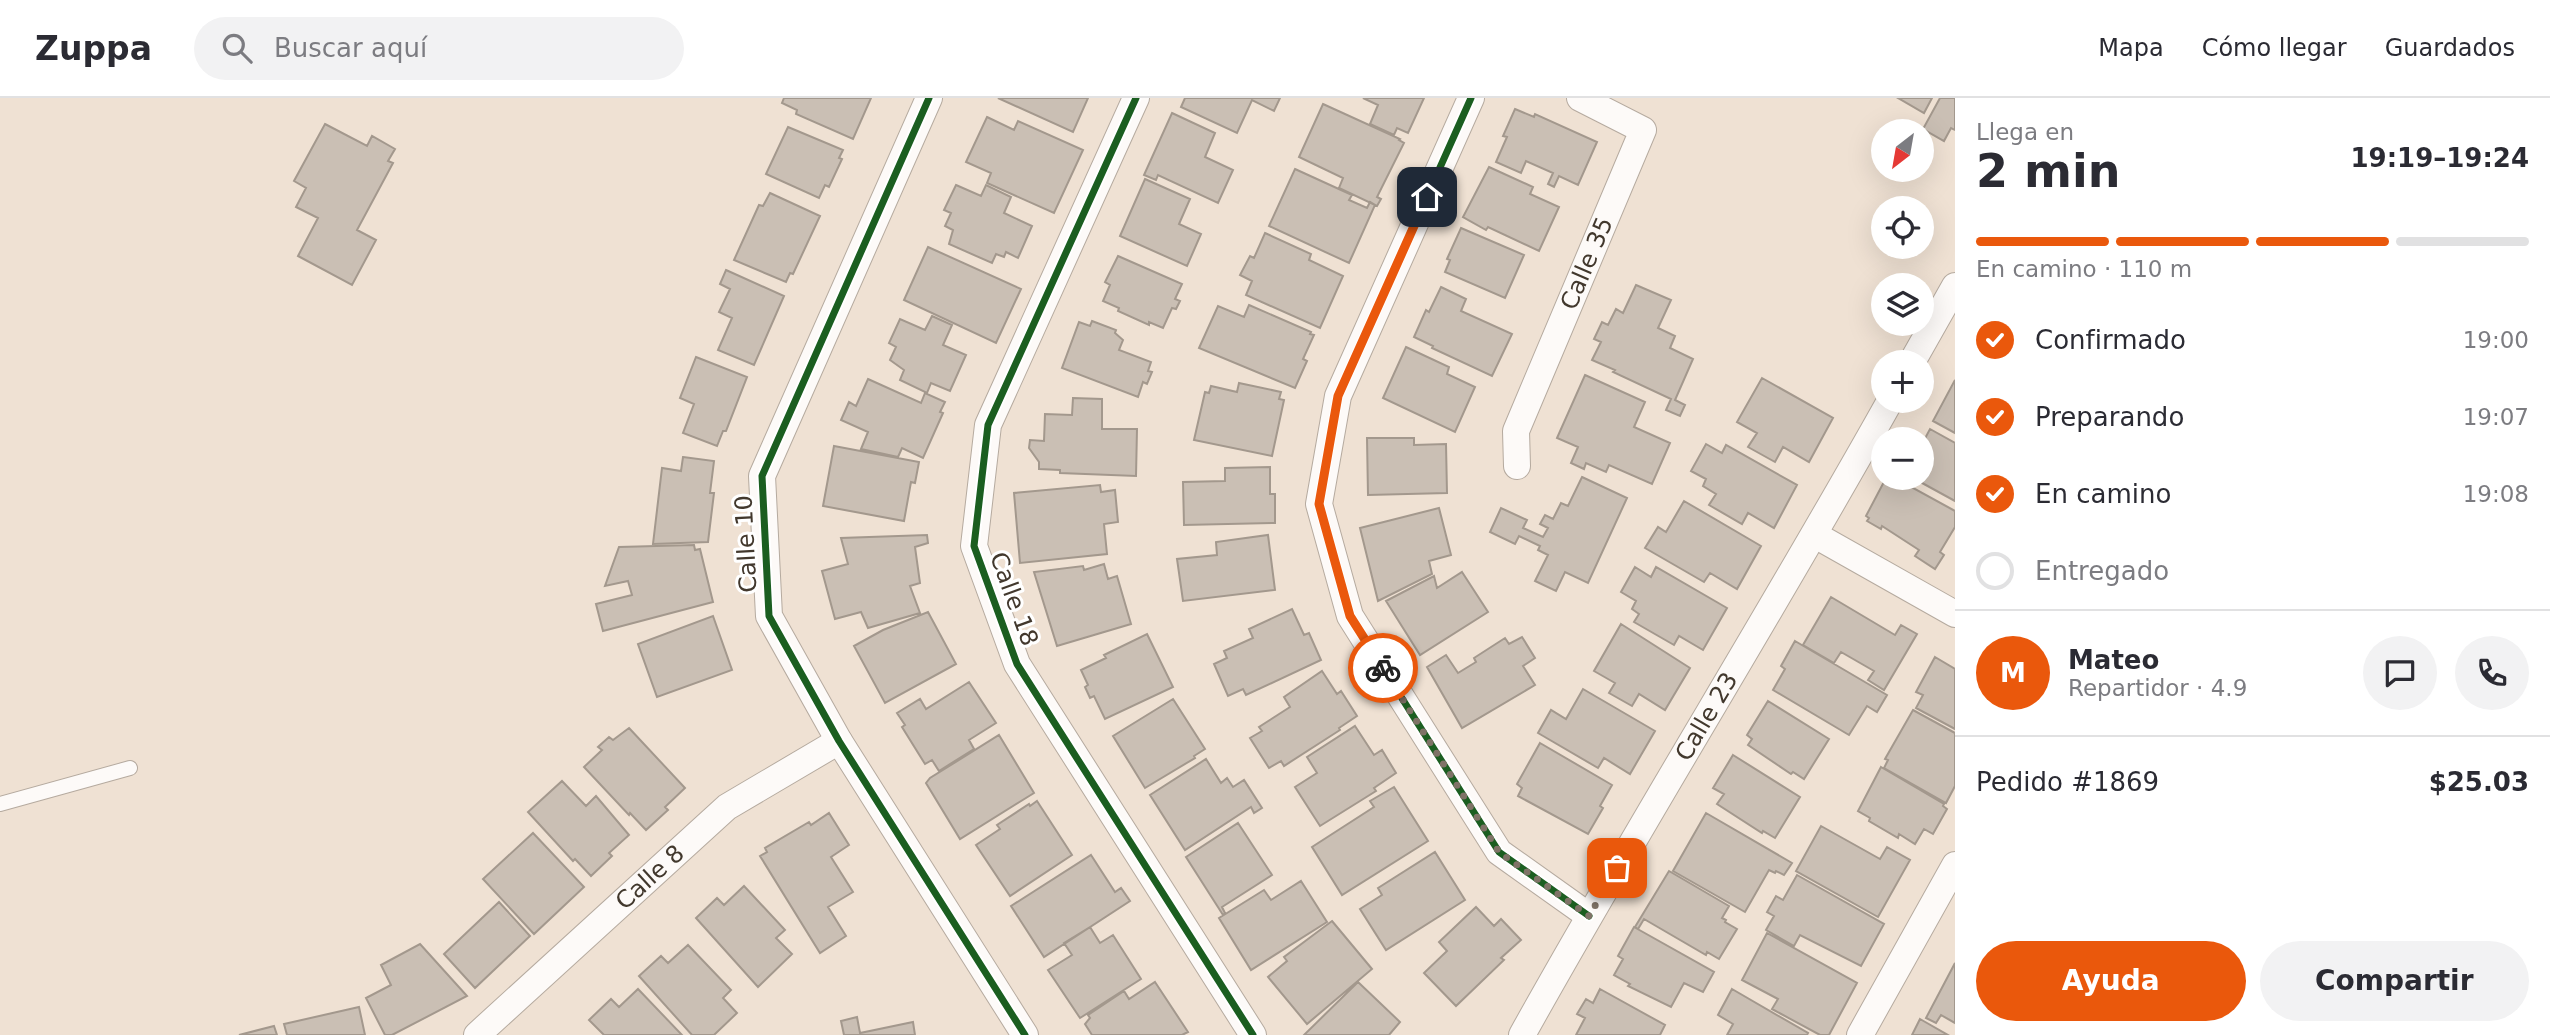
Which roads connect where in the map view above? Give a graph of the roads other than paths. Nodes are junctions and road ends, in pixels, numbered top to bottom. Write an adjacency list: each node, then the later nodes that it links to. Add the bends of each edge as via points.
1 (929, 98): 11 (street, Calle 10, via 762,476 769,616)
2 (1136, 98): 18 (street, Calle 18, via 988,425 974,546 1017,664)
3 (1471, 98): 15 (street, via 1338,396 1319,504 1350,616 1499,852)
4 (1580, 98): 8 (street, Calle 35, via 1643,131 1516,431)
5 (1955, 286): 6 (street)
6 (1919, 350)
7 (1883, 413): 9 (street, Calle 23)
8 (1517, 466)
9 (1815, 534): 10 (street); 15 (street, Calle 23)
10 (1955, 614)
11 (839, 741): 16 (street, Calle 8, via 727,807); 17 (street, Calle 10)
12 (130, 768): 13 (lane)
13 (0, 804)
14 (1955, 865): 20 (street)
15 (1589, 916): 19 (street, Calle 23)
16 (477, 1035)
17 (1026, 1035)
18 (1253, 1035)
19 (1522, 1035)
20 (1860, 1035)

